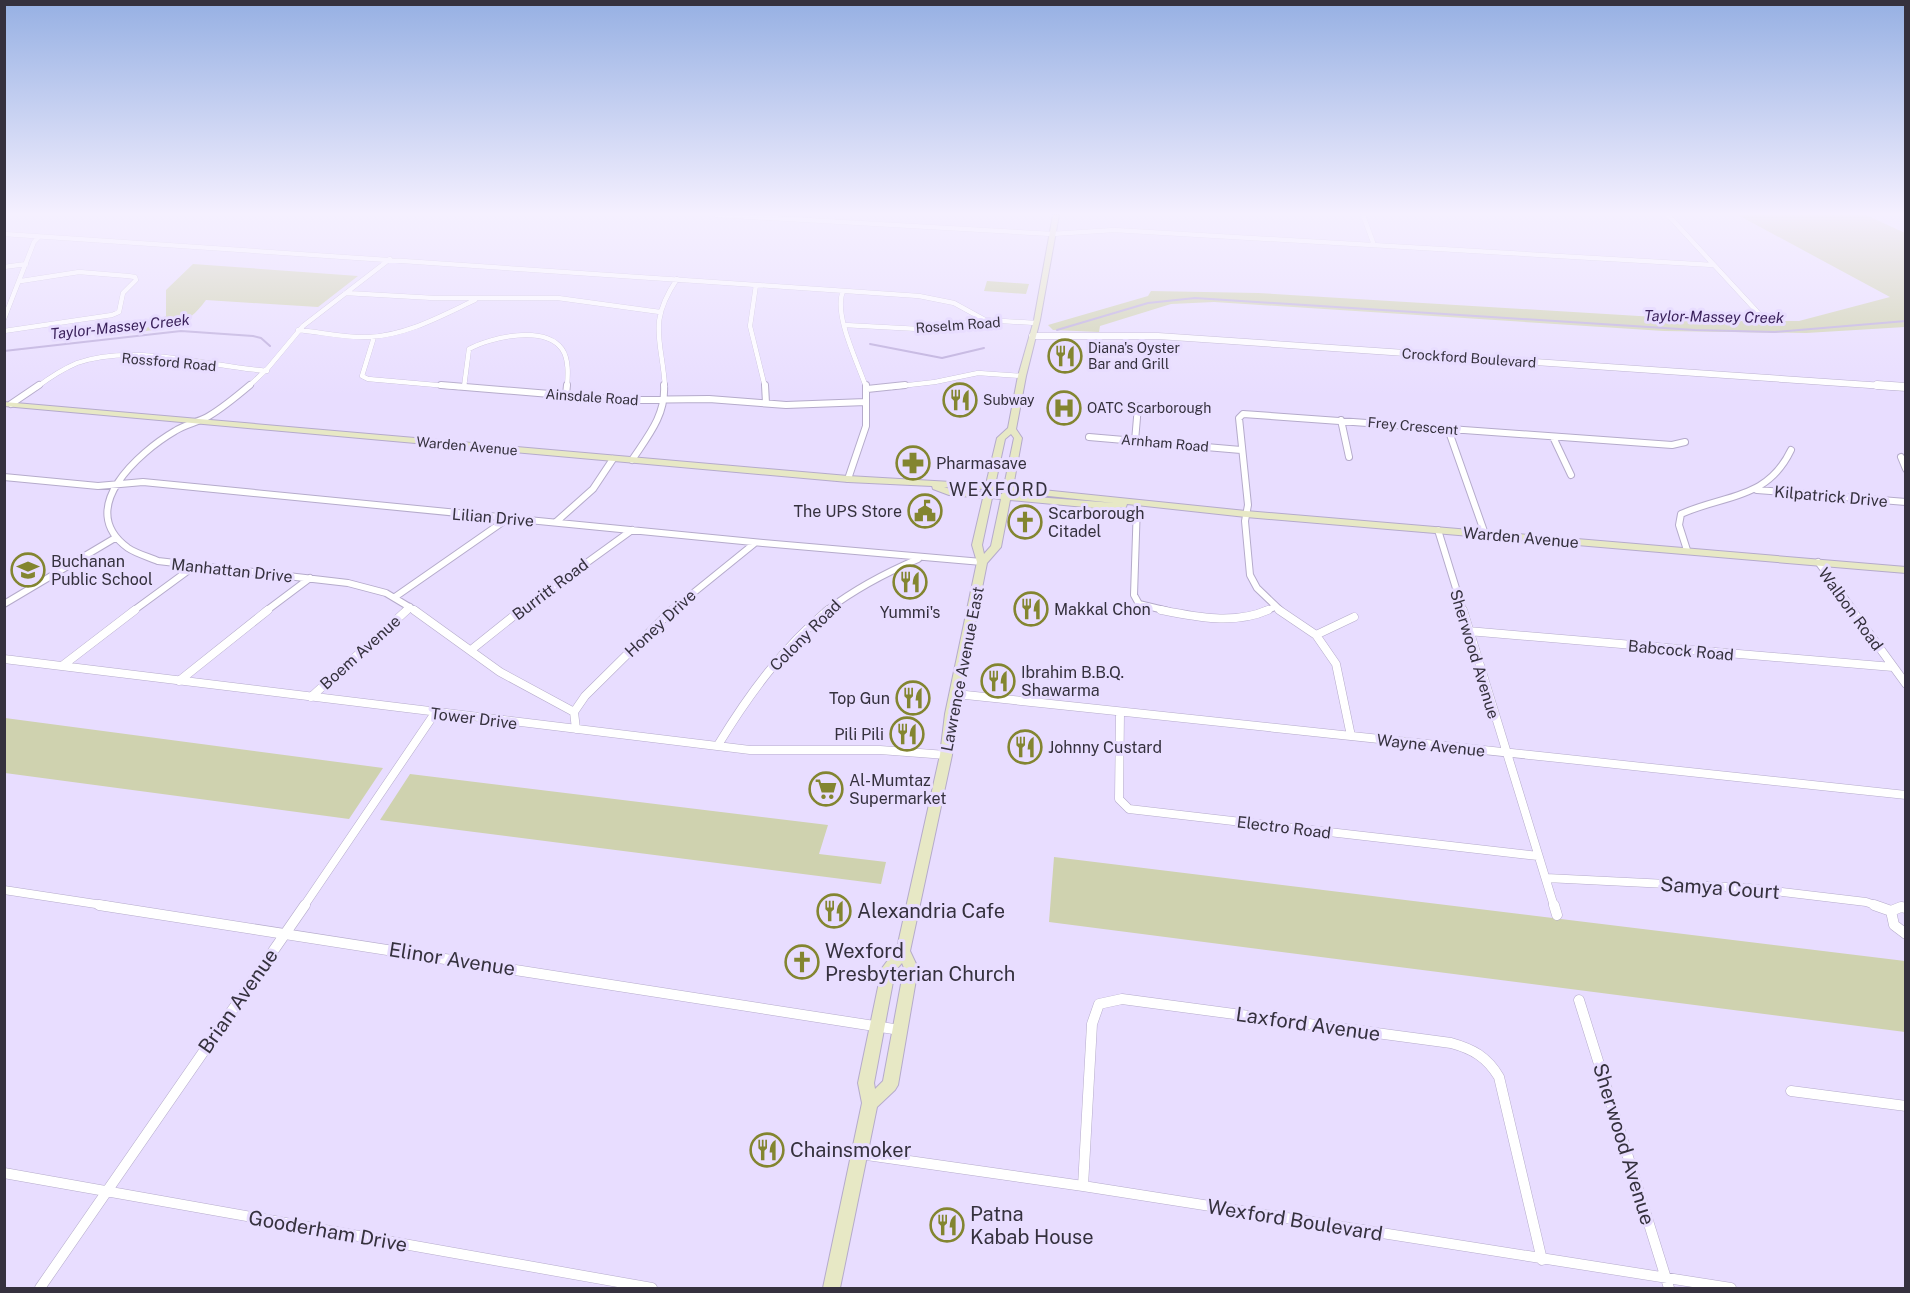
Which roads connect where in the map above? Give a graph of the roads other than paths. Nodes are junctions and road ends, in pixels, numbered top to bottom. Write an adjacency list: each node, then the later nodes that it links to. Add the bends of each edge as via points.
1 (23, 275): 9 (street)
2 (57, 275): 9 (street)
3 (120, 275): 23 (street, via 136,280 122,292 118,312 112,315)
4 (370, 275): 12 (street)
5 (622, 275): 8 (street)
6 (1045, 275): 20 (main road, Lawrence Avenue East)
7 (1723, 275): 17 (street)
8 (677, 279): 10 (street); 16 (street)
9 (21, 281): 13 (street)
10 (756, 285): 11 (street); 34 (street, via 750,313 766,384)
11 (843, 291): 19 (street, via 934,297); 21 (street, via 839,306)
12 (346, 293): 15 (street); 22 (street)
13 (13, 296): 14 (street); 18 (street)
14 (4, 298)
15 (478, 299): 16 (street, via 558,298); 25 (street, via 408,329)
16 (660, 312): 32 (street, via 657,333)
17 (1763, 318)
18 (4, 319)
19 (985, 320): 20 (street, Roselm Road); 21 (street, Roselm Road, via 919,329)
20 (1036, 323): 24 (main road, Lawrence Avenue East)
21 (844, 325): 30 (street)
22 (298, 330): 25 (street); 26 (street)
23 (4, 331)
24 (1032, 336): 27 (main road, Lawrence Avenue East); 29 (street, Crockford Boulevard, via 1158,336)
25 (374, 337): 28 (street, Ainsdale Road, via 363,378)
26 (267, 371): 35 (street, Rossford Road, via 159,358 101,358 67,368); 38 (street, via 210,416)
27 (1022, 376): 30 (street, via 978,373); 39 (main road, Lawrence Avenue East)
28 (464, 387): 31 (street, Ainsdale Road); 31 (street, via 469,349 492,338 519,335 549,340 560,347 566,360)
29 (1905, 387)
30 (867, 389): 33 (street)
31 (566, 395): 32 (street, Ainsdale Road)
32 (664, 399): 34 (street, Ainsdale Road); 50 (street, via 655,423)
33 (866, 402): 34 (street, Ainsdale Road); 54 (street, via 866,426)
34 (766, 403)
35 (8, 404): 38 (main road, Warden Avenue)
36 (1138, 406): 43 (street)
37 (1341, 420): 40 (street, Frey Crescent); 45 (street, Frey Crescent, via 1243,414 1239,418); 47 (street)
38 (195, 422): 49 (main road, Warden Avenue); 55 (street, via 152,448)
39 (1012, 429): 57 (main road, Lawrence Avenue East, via 1001,438); 58 (main road, Lawrence Avenue East, via 1018,438)
40 (1448, 429): 41 (street, Frey Crescent); 66 (street)
41 (1553, 436): 44 (street, Frey Crescent, via 1672,445); 52 (street)
42 (1089, 437): 43 (street, Arnham Road)
43 (1135, 441): 45 (street, Arnham Road)
44 (1684, 442)
45 (1241, 450): 61 (street, Frey Crescent)
46 (1791, 450): 56 (street, via 1784,469)
47 (1349, 457)
48 (1901, 457): 51 (street)
49 (613, 459): 50 (main road, Warden Avenue); 63 (street, via 593,489)
50 (632, 460): 54 (main road, Warden Avenue)
51 (1905, 469)
52 (1571, 475)
53 (4, 477): 55 (street, Lilian Drive, via 98,486)
54 (848, 479): 57 (main road, Warden Avenue, via 930,485 949,492)
55 (117, 484): 62 (street, Lilian Drive, via 143,482); 67 (street, via 108,500 106,516)
56 (1757, 490): 59 (street, Kilpatrick Drive); 69 (street, via 1695,506 1681,514)
57 (989, 491): 58 (main road, Warden Avenue); 71 (main road, Lawrence Avenue East, via 977,545)
58 (1008, 493): 60 (main road, Warden Avenue, via 1106,506); 71 (main road, Lawrence Avenue East, via 996,547)
59 (1905, 502)
60 (1137, 504): 61 (main road, Warden Avenue); 79 (street, via 1134,595 1139,604 1222,617 1248,617)
61 (1246, 514): 65 (main road, Warden Avenue); 79 (street, Frey Crescent, via 1250,575)
62 (507, 519): 63 (street, Lilian Drive); 76 (street, Boem Avenue)
63 (556, 522): 64 (street, Lilian Drive)
64 (632, 530): 68 (street, Lilian Drive); 83 (street, Burritt Road)
65 (1438, 530): 66 (main road, Warden Avenue); 81 (street, Sherwood Avenue)
66 (1485, 534): 69 (main road, Warden Avenue)
67 (116, 538): 73 (street, Manhattan Drive, via 148,558); 77 (street)
68 (755, 543): 70 (street, Lilian Drive); 91 (street, Honey Drive, via 672,610)
69 (1687, 550): 72 (main road, Warden Avenue)
70 (921, 558): 71 (street, Lilian Drive); 96 (street, Colony Road, via 862,584 814,622 775,660)
71 (982, 562): 89 (main road, Lawrence Avenue East)
72 (1818, 562): 74 (main road, Warden Avenue); 86 (street, Walbon Road)
73 (193, 567): 75 (street, Manhattan Drive); 85 (street)
74 (1905, 570)
75 (310, 578): 76 (street, Manhattan Drive, via 361,585); 87 (street)
76 (395, 597): 78 (street, Manhattan Drive)
77 (4, 604)
78 (410, 607): 83 (street, Manhattan Drive); 90 (street, Boem Avenue)
79 (1275, 607): 82 (street, Frey Crescent)
80 (1354, 617): 82 (street)
81 (1468, 631): 86 (street, Babcock Road); 97 (street, Sherwood Avenue)
82 (1316, 635): 95 (street, via 1336,664)
83 (471, 650): 91 (street, Manhattan Drive, via 500,672)
84 (4, 659): 85 (street, Tower Drive)
85 (62, 666): 87 (street, Tower Drive)
86 (1893, 667): 88 (street, Walbon Road)
87 (180, 681): 90 (street, Tower Drive)
88 (1905, 684)
89 (956, 694): 93 (street, Wayne Avenue); 98 (main road, Lawrence Avenue East)
90 (311, 697): 92 (street, Tower Drive)
91 (574, 711): 94 (street)
92 (435, 713): 94 (street, Tower Drive); 106 (street, Brian Avenue)
93 (1120, 713): 95 (street, Wayne Avenue); 100 (street, Electro Road, via 1119,799 1129,809)
94 (576, 729): 96 (street, Tower Drive)
95 (1351, 736): 97 (street, Wayne Avenue)
96 (718, 746): 98 (street, Tower Drive)
97 (1506, 753): 99 (street, Wayne Avenue); 100 (street, Sherwood Avenue)
98 (946, 755): 108 (main road, Lawrence Avenue East)
99 (1905, 795)
100 (1538, 856): 101 (street, Sherwood Avenue)
101 (1546, 878): 104 (street, Samya Court, via 1748,888 1866,902); 105 (street, Sherwood Avenue)
102 (4, 890): 106 (street, Elinor Avenue)
103 (1905, 908): 104 (street)
104 (1891, 911): 107 (street, via 1894,925)
105 (1557, 915)
106 (285, 934): 110 (street, Elinor Avenue); 118 (street, Brian Avenue)
107 (1905, 934)
108 (903, 951): 110 (main road, Lawrence Avenue East, via 889,968); 111 (main road, Lawrence Avenue East, via 912,968)
109 (1579, 1000): 120 (street, Sherwood Avenue)
110 (878, 1026): 111 (street, Elinor Avenue); 113 (main road, Lawrence Avenue East, via 866,1083)
111 (900, 1030): 113 (main road, Lawrence Avenue East, via 890,1085)
112 (1791, 1090): 114 (street)
113 (870, 1103): 115 (main road, Lawrence Avenue East)
114 (1905, 1106)
115 (860, 1154): 117 (street, Wexford Boulevard); 123 (main road, Lawrence Avenue East)
116 (4, 1173): 118 (street, Gooderham Drive)
117 (1083, 1186): 119 (street, Wexford Boulevard); 119 (street, Laxford Avenue, via 1092,1024 1100,1004 1122,999 1450,1043 1479,1051 1498,1077)
118 (107, 1192): 121 (street, Brian Avenue); 122 (street, Gooderham Drive)
119 (1542, 1260): 120 (street, Wexford Boulevard)
120 (1668, 1283): 124 (street, Wexford Boulevard)
121 (40, 1288)
122 (652, 1288)
123 (831, 1288)
124 (1731, 1288)

